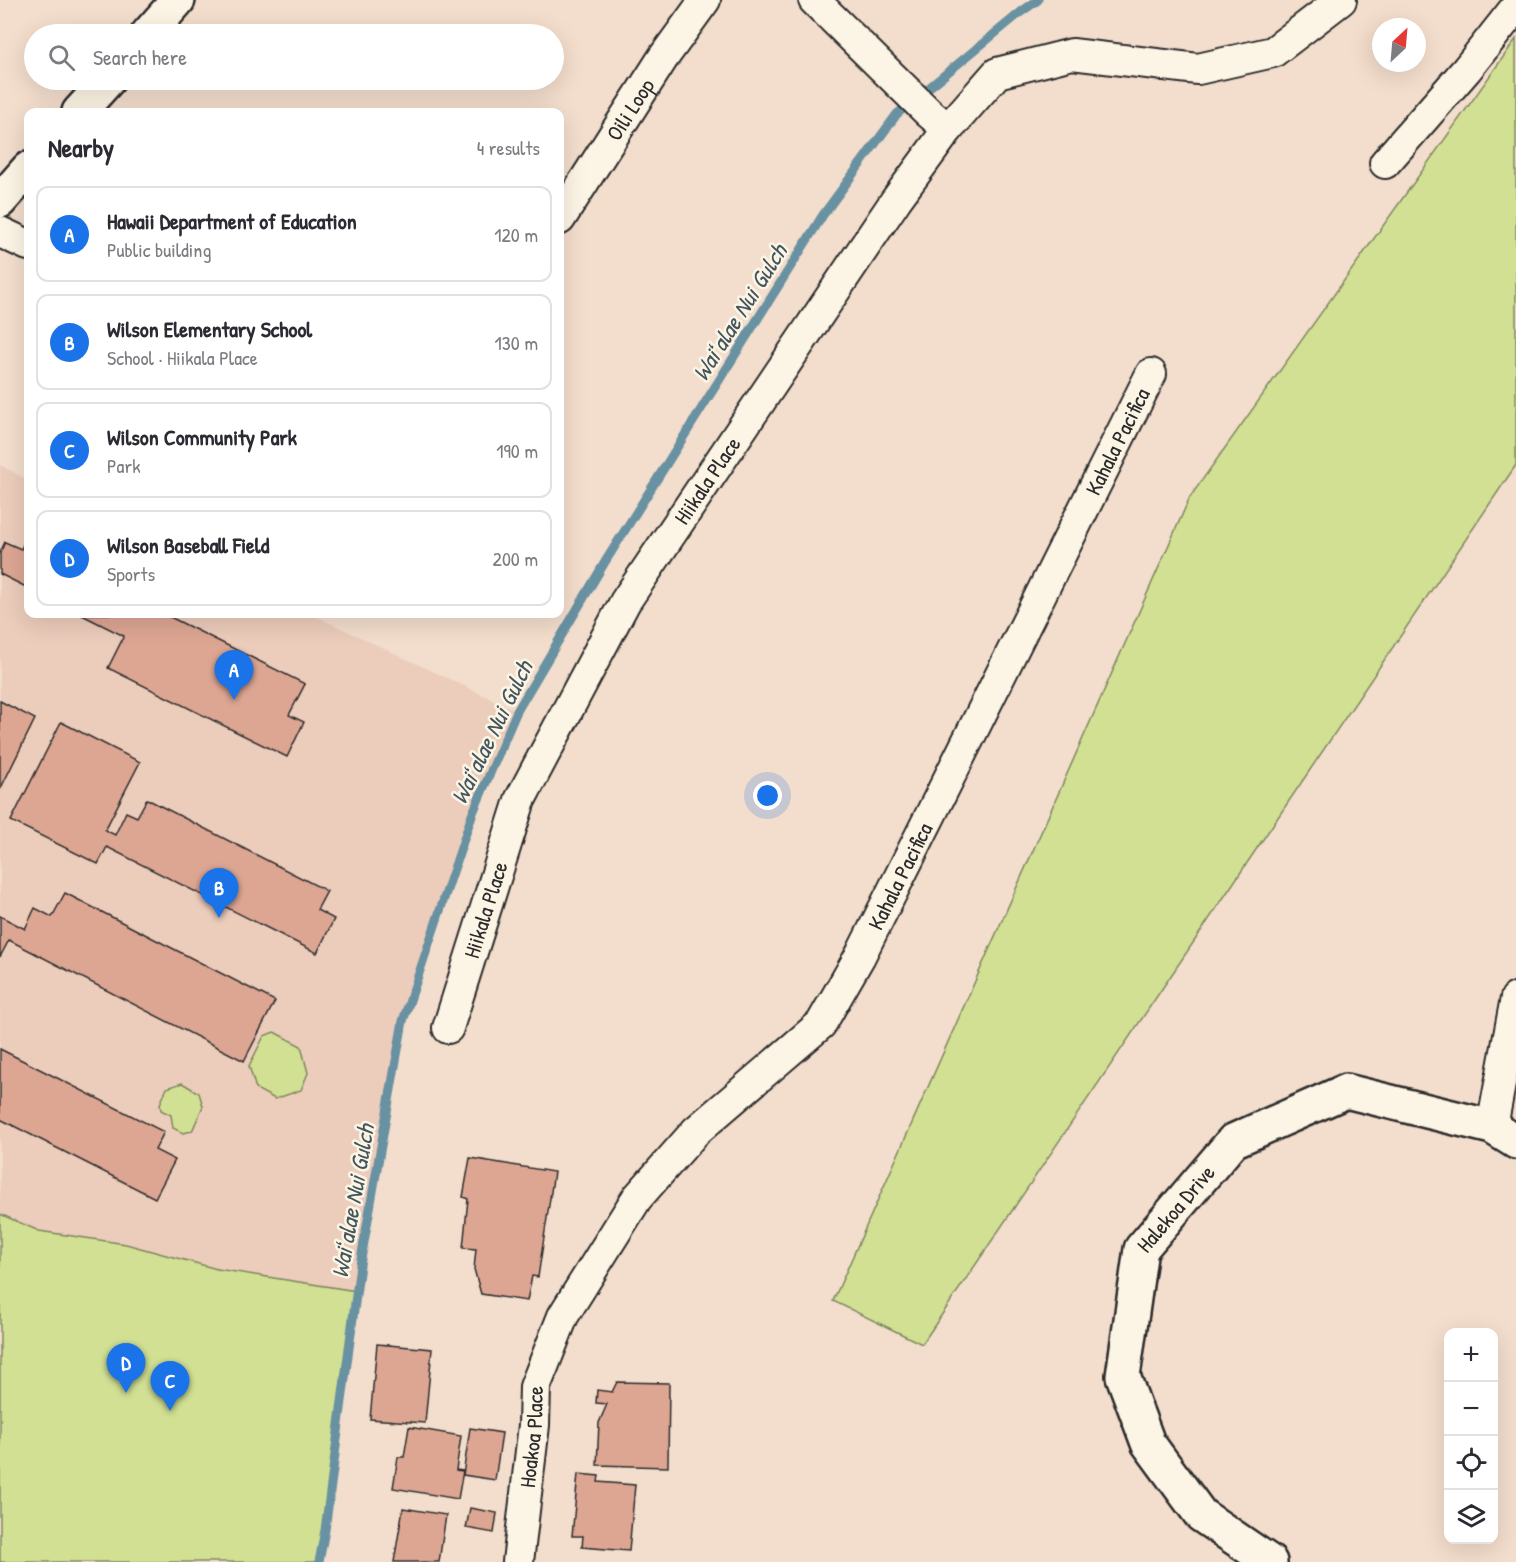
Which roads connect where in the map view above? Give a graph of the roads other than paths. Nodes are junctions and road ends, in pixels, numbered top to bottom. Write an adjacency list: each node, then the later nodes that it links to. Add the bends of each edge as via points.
1 (178, 0): 6 (street)
2 (705, 0): 13 (street, Oili Loop)
3 (814, 0): 9 (street)
4 (1341, 0): 9 (street, Hiikala Place, via 1273,52 1198,69 1072,54 997,73)
5 (1516, 7): 10 (street)
6 (157, 24)
7 (99, 90): 8 (street)
8 (83, 108)
9 (938, 121): 18 (street, Hiikala Place, via 896,200 625,602 520,800)
10 (1385, 163)
11 (24, 174): 12 (street)
12 (0, 201)
13 (564, 213)
14 (0, 232): 15 (street)
15 (24, 243)
16 (1151, 374): 20 (street, Kahala Pacifica, via 860,957 821,1024 696,1131 637,1198)
17 (1516, 998): 19 (street)
18 (448, 1028)
19 (1504, 1134): 22 (street, Halekoa Drive, via 1346,1091 1233,1141 1141,1249 1123,1376 1148,1443 1201,1515)
20 (563, 1316): 21 (street, Hoakoa Place, via 535,1387)
21 (518, 1562)
22 (1270, 1562)

